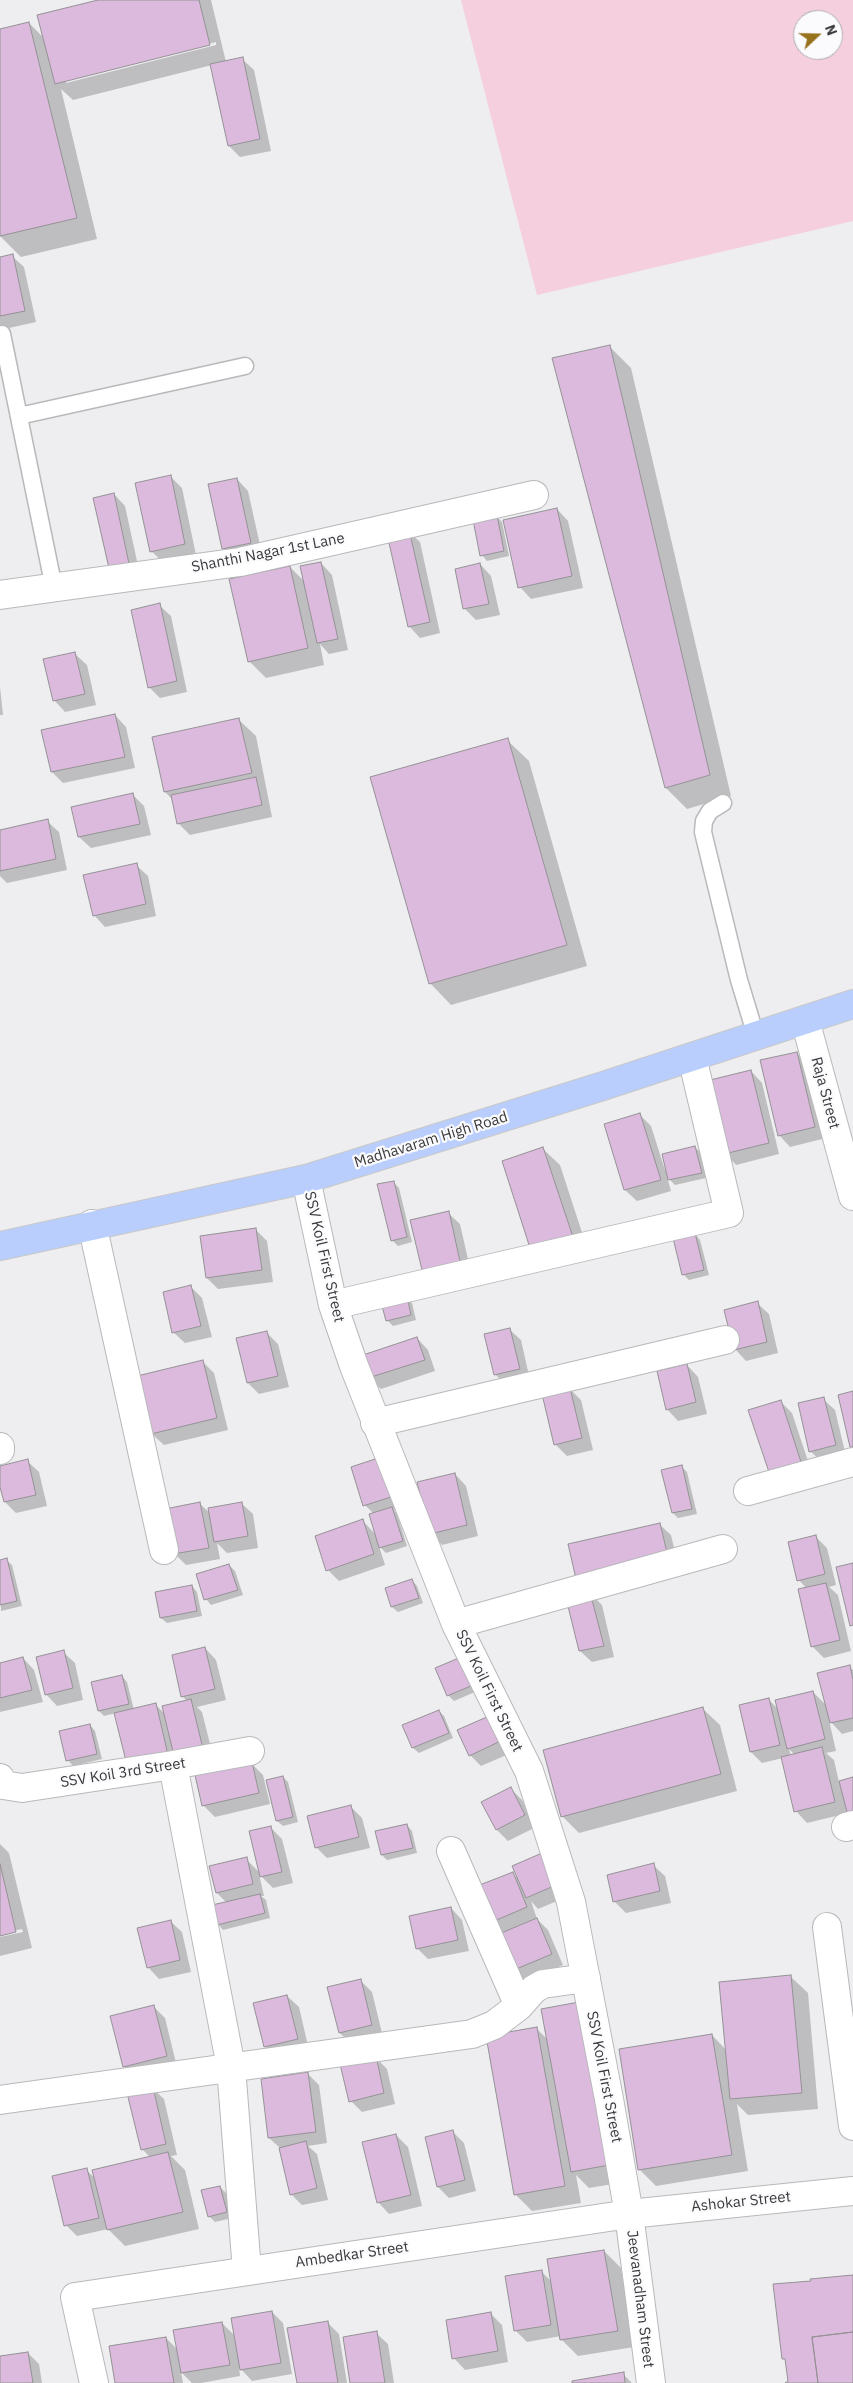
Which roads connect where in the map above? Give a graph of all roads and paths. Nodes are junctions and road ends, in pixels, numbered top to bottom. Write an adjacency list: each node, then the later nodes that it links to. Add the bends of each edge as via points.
1 (2, 334): 3 (lane)
2 (245, 366): 3 (lane)
3 (19, 416): 5 (lane)
4 (534, 495): 5 (street, Shanthi Nagar 1st Lane, via 240,562)
5 (54, 588): 6 (street, Shanthi Nagar 1st Lane)
6 (0, 595)
7 (723, 803): 10 (lane, via 710,811 704,821 703,832)
8 (853, 1004): 9 (main road, Madhavaram High Road)
9 (805, 1020): 10 (main road, Madhavaram High Road); 13 (street, Raja Street)
10 (756, 1036): 11 (main road, Madhavaram High Road)
11 (692, 1057): 12 (main road, Madhavaram High Road); 16 (street, via 729,1213)
12 (306, 1179): 14 (main road, Madhavaram High Road); 16 (street, SSV Koil First Street)
13 (853, 1196)
14 (92, 1224): 15 (main road, Madhavaram High Road); 22 (street)
15 (0, 1246)
16 (333, 1305): 18 (street, SSV Koil First Street)
17 (725, 1340): 18 (street)
18 (375, 1422): 23 (street, SSV Koil First Street)
19 (853, 1462): 20 (street)
20 (748, 1491)
21 (723, 1549): 23 (street)
22 (164, 1550)
23 (456, 1624): 29 (street, SSV Koil First Street, via 529,1771 571,1902)
24 (250, 1752): 25 (street, SSV Koil 3rd Street)
25 (173, 1766): 26 (street, SSV Koil 3rd Street, via 22,1788 3,1785); 31 (street)
26 (0, 1778)
27 (451, 1851): 30 (street)
28 (827, 1927): 33 (street)
29 (586, 1978): 30 (street, via 543,1984); 35 (street, SSV Koil First Street)
30 (519, 2006): 31 (street, via 494,2025 472,2034)
31 (231, 2068): 32 (street); 36 (street)
32 (0, 2100)
33 (853, 2126)
34 (853, 2190): 35 (street, Ashokar Street)
35 (629, 2214): 36 (street, Ambedkar Street); 38 (street, Jeevanadham Street)
36 (247, 2271): 37 (street, Ambedkar Street, via 75,2297)
37 (94, 2383)
38 (651, 2383)

